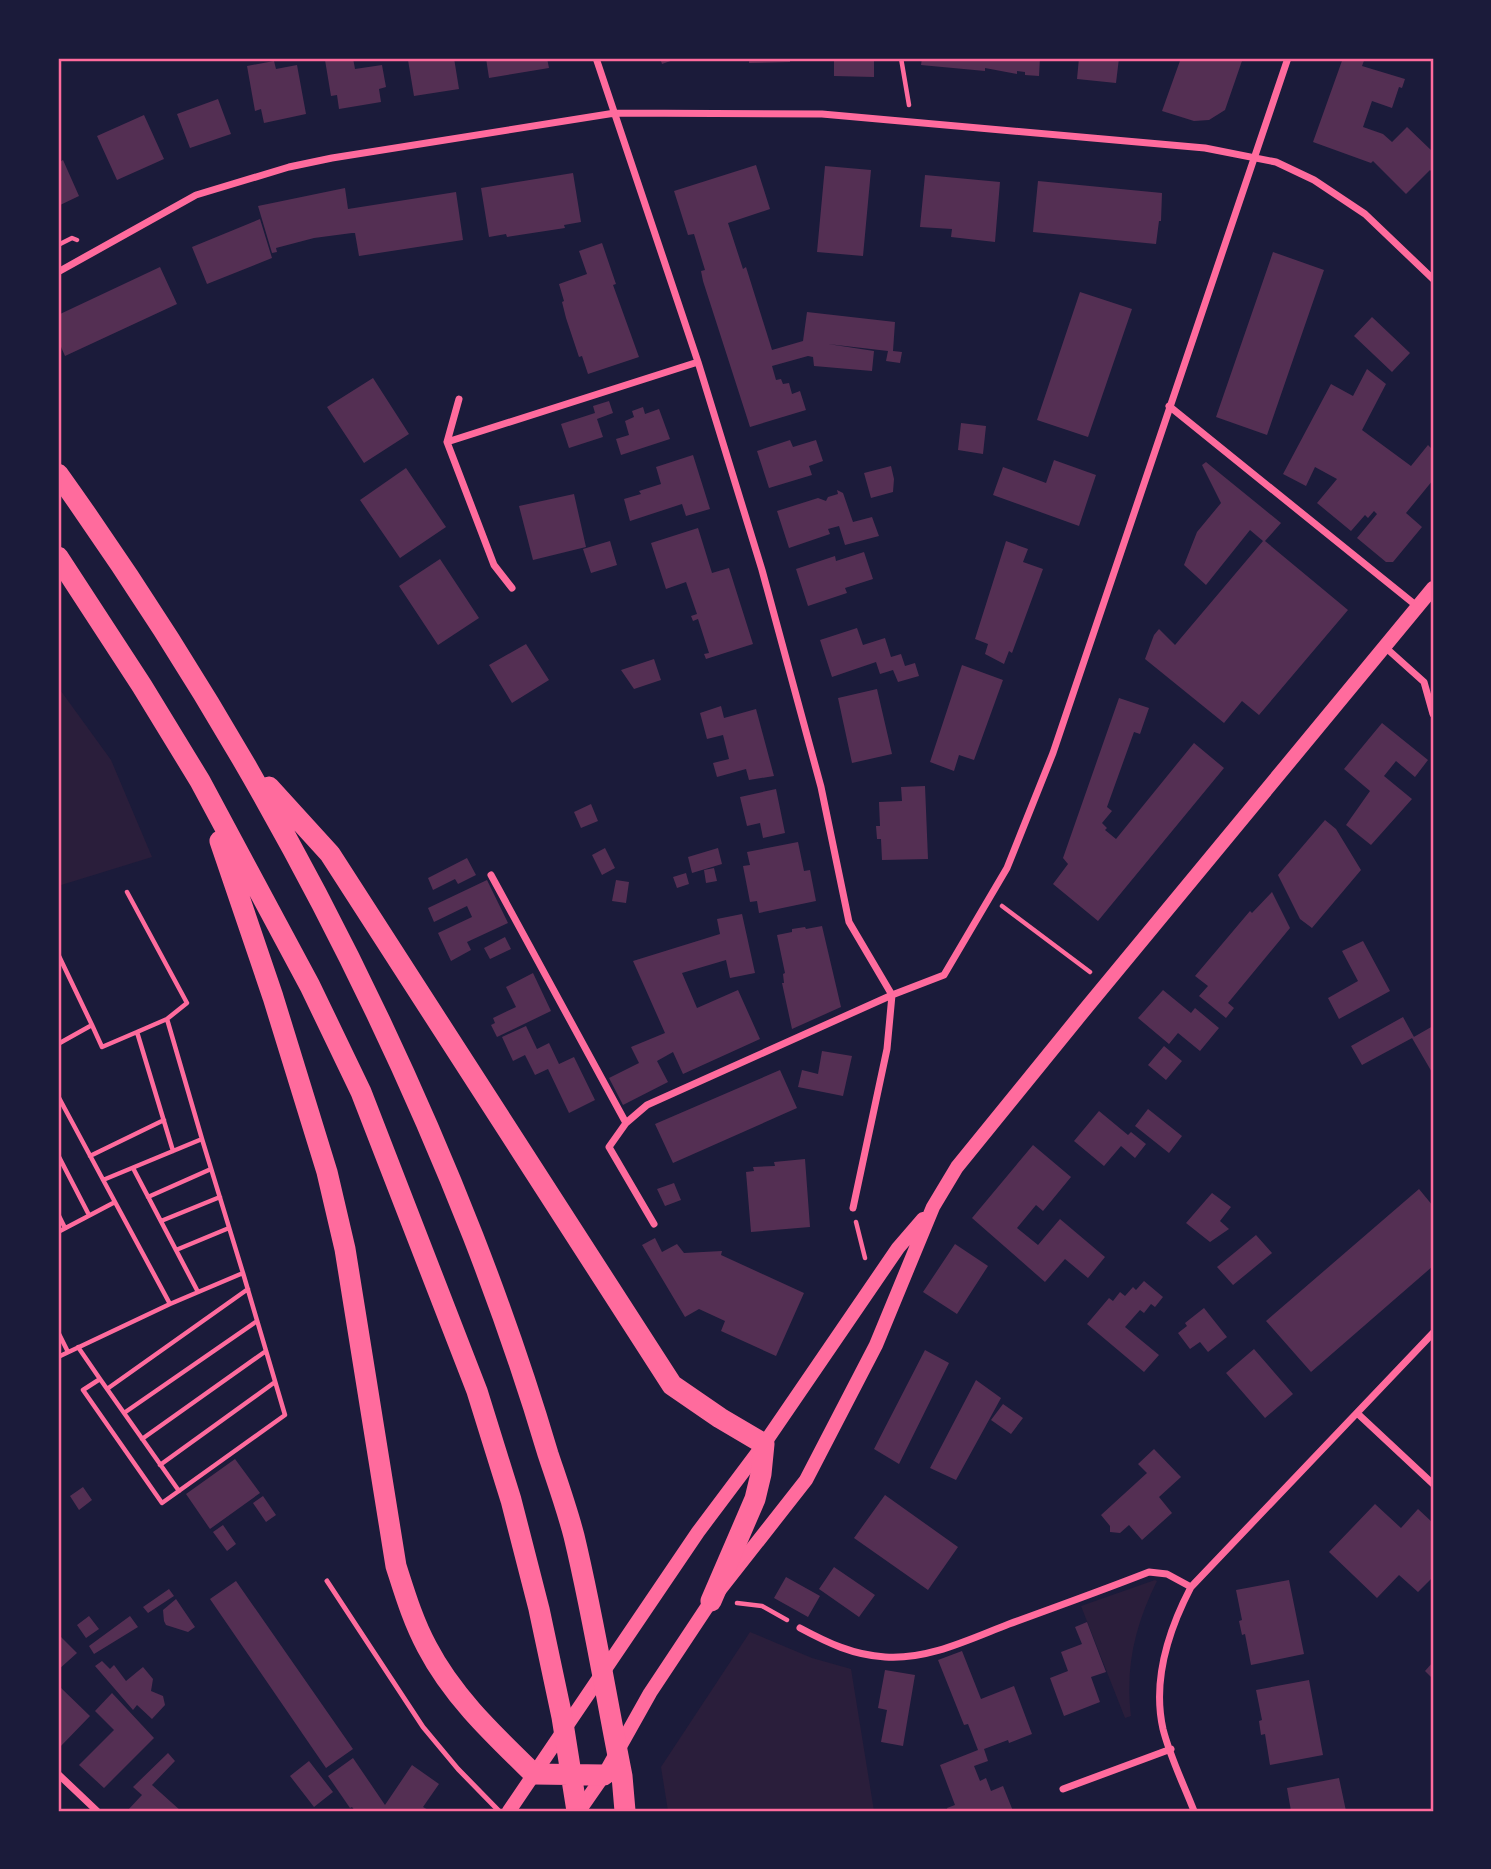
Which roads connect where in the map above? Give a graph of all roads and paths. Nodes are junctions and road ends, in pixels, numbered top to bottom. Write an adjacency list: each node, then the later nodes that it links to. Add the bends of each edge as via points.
1 (596, 58): 4 (street)
2 (901, 58): 5 (path)
3 (1288, 58): 6 (street)
4 (615, 113): 5 (street, via 822,114); 9 (street, via 332,158 243,180 196,195); 11 (street)
5 (911, 120): 6 (street)
6 (1254, 156): 10 (street, via 1295,169 1332,191 1365,214); 13 (street)
7 (72, 238): 8 (path)
8 (58, 245)
9 (58, 272)
10 (1433, 279)
11 (698, 362): 14 (street); 29 (street, via 762,570 821,788 849,922)
12 (459, 399): 14 (street)
13 (1170, 406): 19 (street); 26 (street, via 1053,753 1007,868)
14 (447, 442): 17 (street, via 494,565)
15 (58, 474): 22 (highway, via 151,610)
16 (58, 556): 23 (highway)
17 (512, 588)
18 (1433, 588): 19 (main road)
19 (1418, 607): 20 (main road)
20 (1385, 647): 21 (street, via 1424,682); 28 (main road)
21 (1433, 714)
22 (241, 757): 75 (highway, via 330,854 672,1385); 92 (highway, via 307,873 407,1075 499,1302 573,1535 622,1776)
23 (200, 781): 85 (highway, via 327,1172 345,1249 394,1555 410,1611 457,1695); 91 (highway, via 361,1092 477,1391 538,1609)
24 (491, 876): 36 (street)
25 (128, 892): 30 (path, via 187,1003)
26 (990, 897): 28 (path); 29 (street, via 944,975)
27 (58, 954): 31 (path)
28 (1106, 983): 47 (main road, via 957,1167)
29 (892, 995): 36 (street, via 647,1105); 48 (street, via 887,1049)
30 (167, 1019): 32 (path); 37 (path)
31 (92, 1026): 32 (path, via 102,1047); 33 (path)
32 (137, 1032): 35 (path)
33 (58, 1044)
34 (58, 1096): 40 (path)
35 (163, 1120): 38 (path); 40 (path)
36 (626, 1122): 52 (street, via 609,1147)
37 (202, 1139): 38 (path); 42 (path)
38 (173, 1151): 41 (path)
39 (58, 1154): 50 (path)
40 (90, 1156): 43 (path)
41 (133, 1168): 43 (path); 44 (path)
42 (211, 1169): 44 (path); 45 (path)
43 (103, 1180): 46 (path)
44 (148, 1197): 51 (path)
45 (220, 1197): 51 (path); 54 (path)
46 (114, 1202): 50 (path); 61 (path)
47 (933, 1207): 58 (main road); 81 (main road, via 876,1345 806,1480)
48 (853, 1208): 58 (path)
49 (58, 1214): 53 (path)
50 (89, 1215): 53 (path)
51 (161, 1221): 56 (path)
52 (654, 1224)
53 (65, 1228): 55 (path)
54 (229, 1228): 56 (path); 57 (path)
55 (58, 1232)
56 (176, 1250): 60 (path)
57 (243, 1273): 59 (path); 60 (path)
58 (871, 1286): 75 (main road)
59 (248, 1289): 62 (path); 71 (path)
60 (198, 1292): 61 (path)
61 (170, 1304): 65 (path)
62 (257, 1321): 66 (path); 72 (path)
63 (58, 1332): 67 (path)
64 (1433, 1333): 73 (street)
65 (78, 1347): 67 (path); 69 (path)
66 (266, 1351): 70 (path); 74 (path)
67 (68, 1352): 68 (path)
68 (58, 1357)
69 (100, 1379): 71 (path); 78 (path, via 83,1390 162,1503)
70 (275, 1382): 76 (path); 78 (path, via 285,1415)
71 (107, 1388): 72 (path)
72 (124, 1413): 74 (path)
73 (1357, 1413): 77 (street); 80 (street)
74 (142, 1439): 76 (path)
75 (764, 1444): 81 (highway, via 755,1499); 85 (main road, via 698,1532)
76 (160, 1465): 78 (path)
77 (1433, 1484)
78 (179, 1491)
79 (327, 1581): 89 (lane, via 423,1727)
80 (1191, 1587): 82 (street, via 1167,1574 1149,1572 946,1647 906,1657 851,1652); 83 (street, via 1175,1618 1161,1676 1160,1706)
81 (711, 1601): 82 (path, via 762,1606); 86 (main road, via 650,1693)
82 (800, 1628)
83 (1171, 1749): 87 (street); 93 (street)
84 (58, 1774): 88 (street)
85 (534, 1774): 86 (highway); 90 (main road)
86 (604, 1775): 91 (main road)
87 (1063, 1789)
88 (97, 1811)
89 (499, 1811)
90 (509, 1811)
91 (578, 1811)
92 (625, 1811)
93 (1194, 1811)

